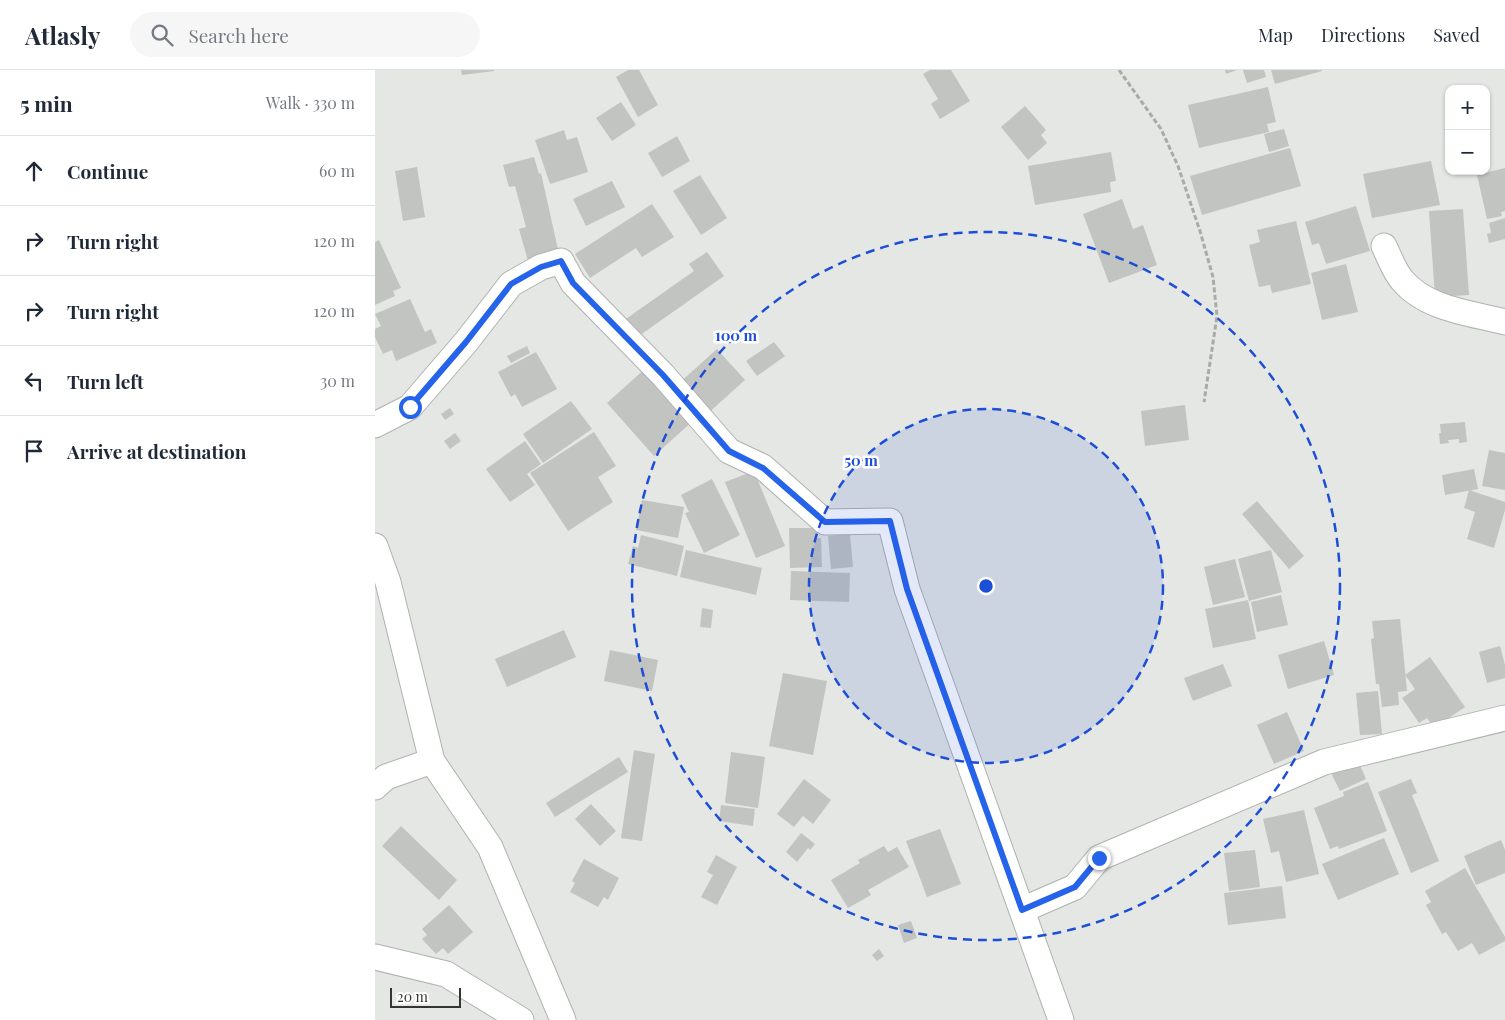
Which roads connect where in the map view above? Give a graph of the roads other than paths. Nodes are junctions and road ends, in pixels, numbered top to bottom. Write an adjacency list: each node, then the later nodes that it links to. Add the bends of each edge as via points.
1 (1384, 246): 2 (street, via 1401,279 1418,296 1440,306)
2 (1505, 322)
3 (375, 425): 8 (street, via 410,407 511,284 541,267 561,261 573,283 663,375 729,451 763,468 825,522 890,521 907,589)
4 (375, 546): 6 (street, via 388,582)
5 (1505, 718): 8 (street, via 1324,762 1099,858 1075,887)
6 (432, 761): 7 (street, via 386,777); 11 (street, via 491,847)
7 (375, 787)
8 (1022, 910): 12 (street)
9 (375, 957): 10 (street, via 446,974)
10 (521, 1020)
11 (563, 1020)
12 (1061, 1020)

